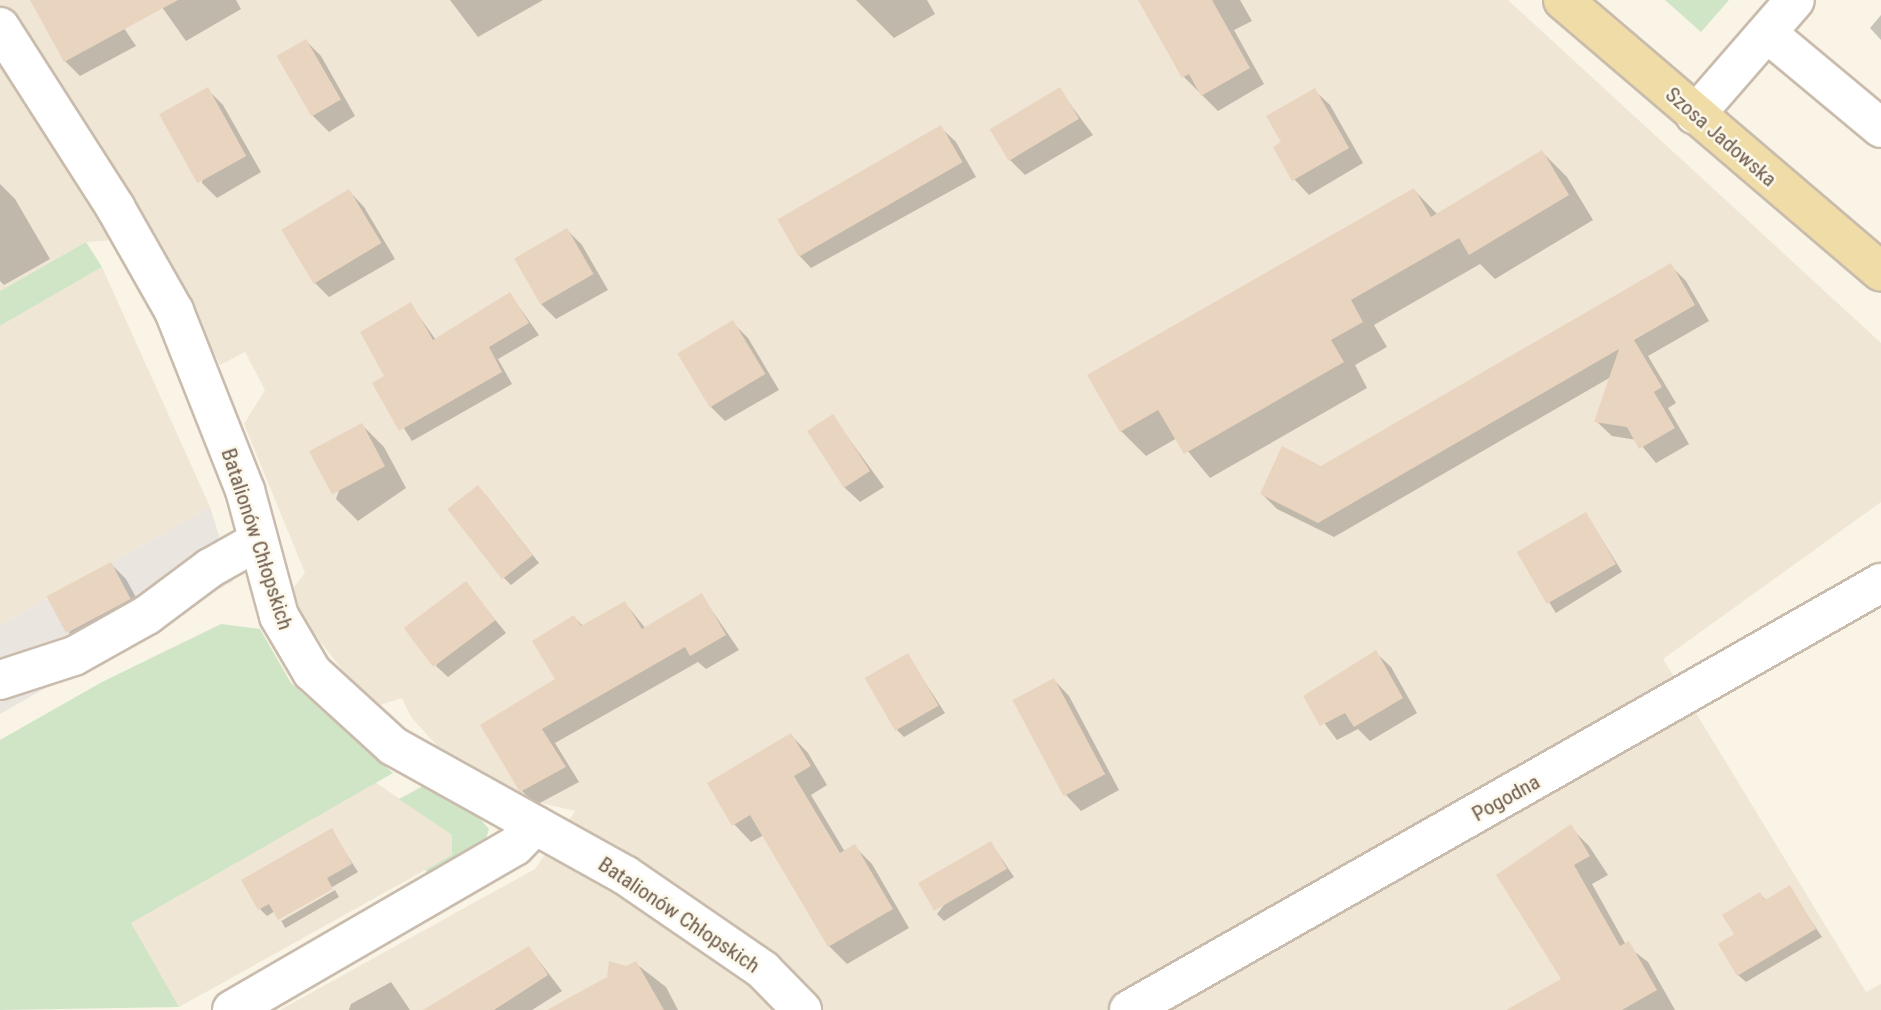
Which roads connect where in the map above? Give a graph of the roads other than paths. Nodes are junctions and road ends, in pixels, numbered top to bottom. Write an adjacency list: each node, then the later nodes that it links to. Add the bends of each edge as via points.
1 (1563, 0): 5 (main road, Szosa Jadowska)
2 (1795, 0): 4 (street)
3 (0, 27): 8 (street, Batalionów Chłopskich, via 115,206 174,311 245,490)
4 (1767, 33): 5 (street); 6 (street)
5 (1695, 115): 7 (main road, Szosa Jadowska)
6 (1881, 128)
7 (1881, 272)
8 (258, 541): 10 (street, via 210,568 147,615 74,656); 11 (street, Batalionów Chłopskich, via 285,630 334,696 393,746)
9 (1881, 583): 14 (street, Pogodna)
10 (0, 680)
11 (535, 825): 12 (street, via 515,846); 13 (street, Batalionów Chłopskich, via 625,875 697,924 763,970)
12 (232, 1010)
13 (802, 1010)
14 (1129, 1010)

